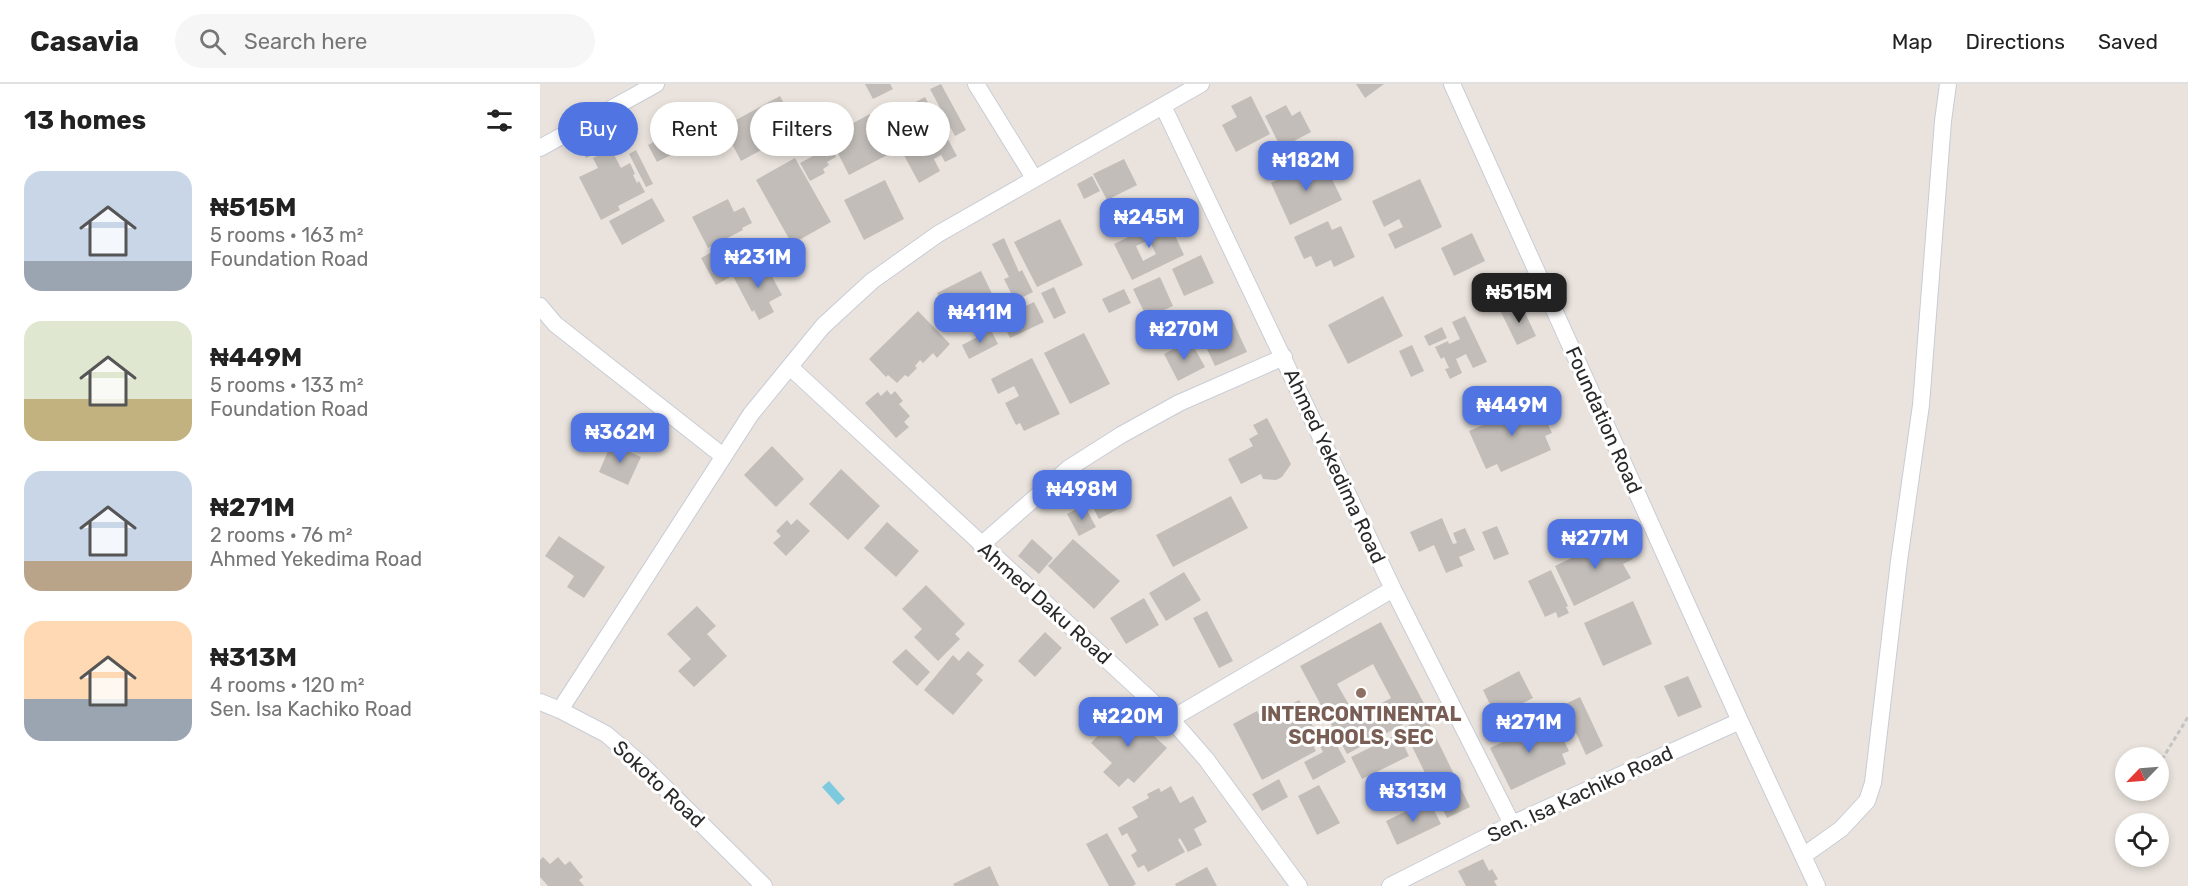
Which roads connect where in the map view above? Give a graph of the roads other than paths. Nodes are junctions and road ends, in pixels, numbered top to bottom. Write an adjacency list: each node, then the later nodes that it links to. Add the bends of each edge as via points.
1 (656, 84): 6 (street)
2 (976, 84): 9 (street)
3 (1201, 84): 7 (street)
4 (1452, 84): 19 (street, Foundation Road)
5 (1948, 84): 21 (street, via 1921,405 1873,783 1867,801 1841,829)
6 (637, 89): 8 (street)
7 (1163, 106): 9 (street); 11 (street, Ahmed Yekedima Road)
8 (540, 148)
9 (1034, 178): 12 (street, via 938,234 872,281 823,326)
10 (540, 306): 13 (street, via 555,324)
11 (1284, 357): 14 (street, via 1179,403 1121,435 1069,468); 15 (street, Ahmed Yekedima Road)
12 (790, 368): 13 (street, via 751,414); 14 (street, Ahmed Daku Road)
13 (723, 456): 17 (street)
14 (981, 545): 18 (street, Ahmed Daku Road)
15 (1393, 589): 18 (street); 20 (street, Ahmed Yekedima Road)
16 (540, 702): 17 (street, Sokoto Road)
17 (560, 710): 22 (street, Sokoto Road, via 606,734 639,762)
18 (1172, 719): 23 (street, Ahmed Daku Road)
19 (1740, 720): 20 (street, Sen. Isa Kachiko Road); 21 (street, Foundation Road)
20 (1512, 824): 24 (street, Sen. Isa Kachiko Road)
21 (1803, 856): 25 (street, Foundation Road)
22 (764, 886)
23 (1299, 886)
24 (1390, 886)
25 (1817, 886)

